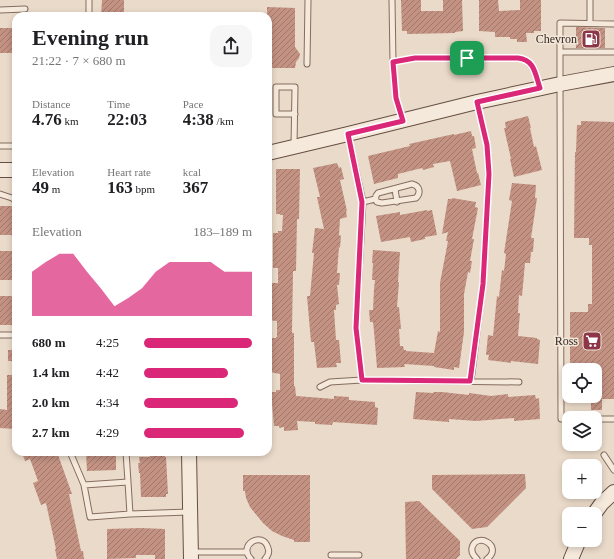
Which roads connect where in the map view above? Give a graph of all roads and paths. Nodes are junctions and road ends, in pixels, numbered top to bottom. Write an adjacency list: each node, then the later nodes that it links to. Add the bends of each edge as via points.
1 (89, 0): 7 (lane)
2 (308, 0): 13 (lane)
3 (392, 0): 12 (lane)
4 (590, 0): 8 (lane)
5 (25, 9): 6 (lane)
6 (0, 10)
7 (89, 12)
8 (590, 23): 9 (lane); 10 (lane, via 560,23)
9 (614, 24)
10 (560, 52): 11 (lane); 15 (lane)
11 (614, 52)
12 (393, 62): 16 (lane, via 415,58 518,58 532,64); 19 (lane, via 396,98)
13 (307, 64)
14 (614, 74): 15 (main road)
15 (560, 84): 16 (main road); 39 (lane)
16 (540, 88): 17 (main road)
17 (477, 102): 19 (main road); 36 (lane, via 487,145 489,174 483,284)
18 (295, 114): 18 (lane, via 295,87 276,87 276,114); 23 (lane)
19 (403, 121): 20 (main road)
20 (348, 134): 23 (main road); 31 (lane)
21 (0, 146): 22 (lane)
22 (12, 146)
23 (294, 147): 24 (main road)
24 (272, 152)
25 (0, 170): 26 (main road)
26 (12, 170)
27 (395, 189): 30 (lane, via 378,193); 32 (lane); 32 (lane, via 412,184 419,190 416,198)
28 (0, 194): 29 (lane)
29 (12, 198)
30 (375, 199): 31 (lane); 32 (lane, via 380,203)
31 (362, 202): 35 (lane, via 356,328)
32 (397, 202)
33 (12, 335): 34 (lane)
34 (0, 336)
35 (362, 380): 36 (lane); 38 (lane, via 330,382)
36 (470, 381): 37 (lane)
37 (519, 382)
38 (320, 387)
39 (562, 419)
40 (602, 419): 41 (lane)
41 (614, 419)
42 (604, 455): 46 (lane)
43 (72, 456): 48 (lane)
44 (126, 456): 47 (lane)
45 (189, 456): 51 (main road)
46 (614, 470)
47 (128, 482): 48 (lane); 52 (lane)
48 (84, 485): 52 (lane, via 90,518)
49 (614, 492): 50 (main road)
50 (600, 507)
51 (190, 512): 52 (lane); 57 (main road)
52 (130, 514)
53 (576, 547): 62 (main road)
54 (247, 552): 57 (lane); 59 (lane); 60 (lane, via 252,541 264,541 269,551)
55 (331, 555): 56 (lane)
56 (359, 555)
57 (191, 556)
58 (489, 558): 61 (lane, via 491,545 485,540 480,540 472,549)
59 (251, 559)
60 (265, 559)
61 (477, 559)
62 (571, 559)

